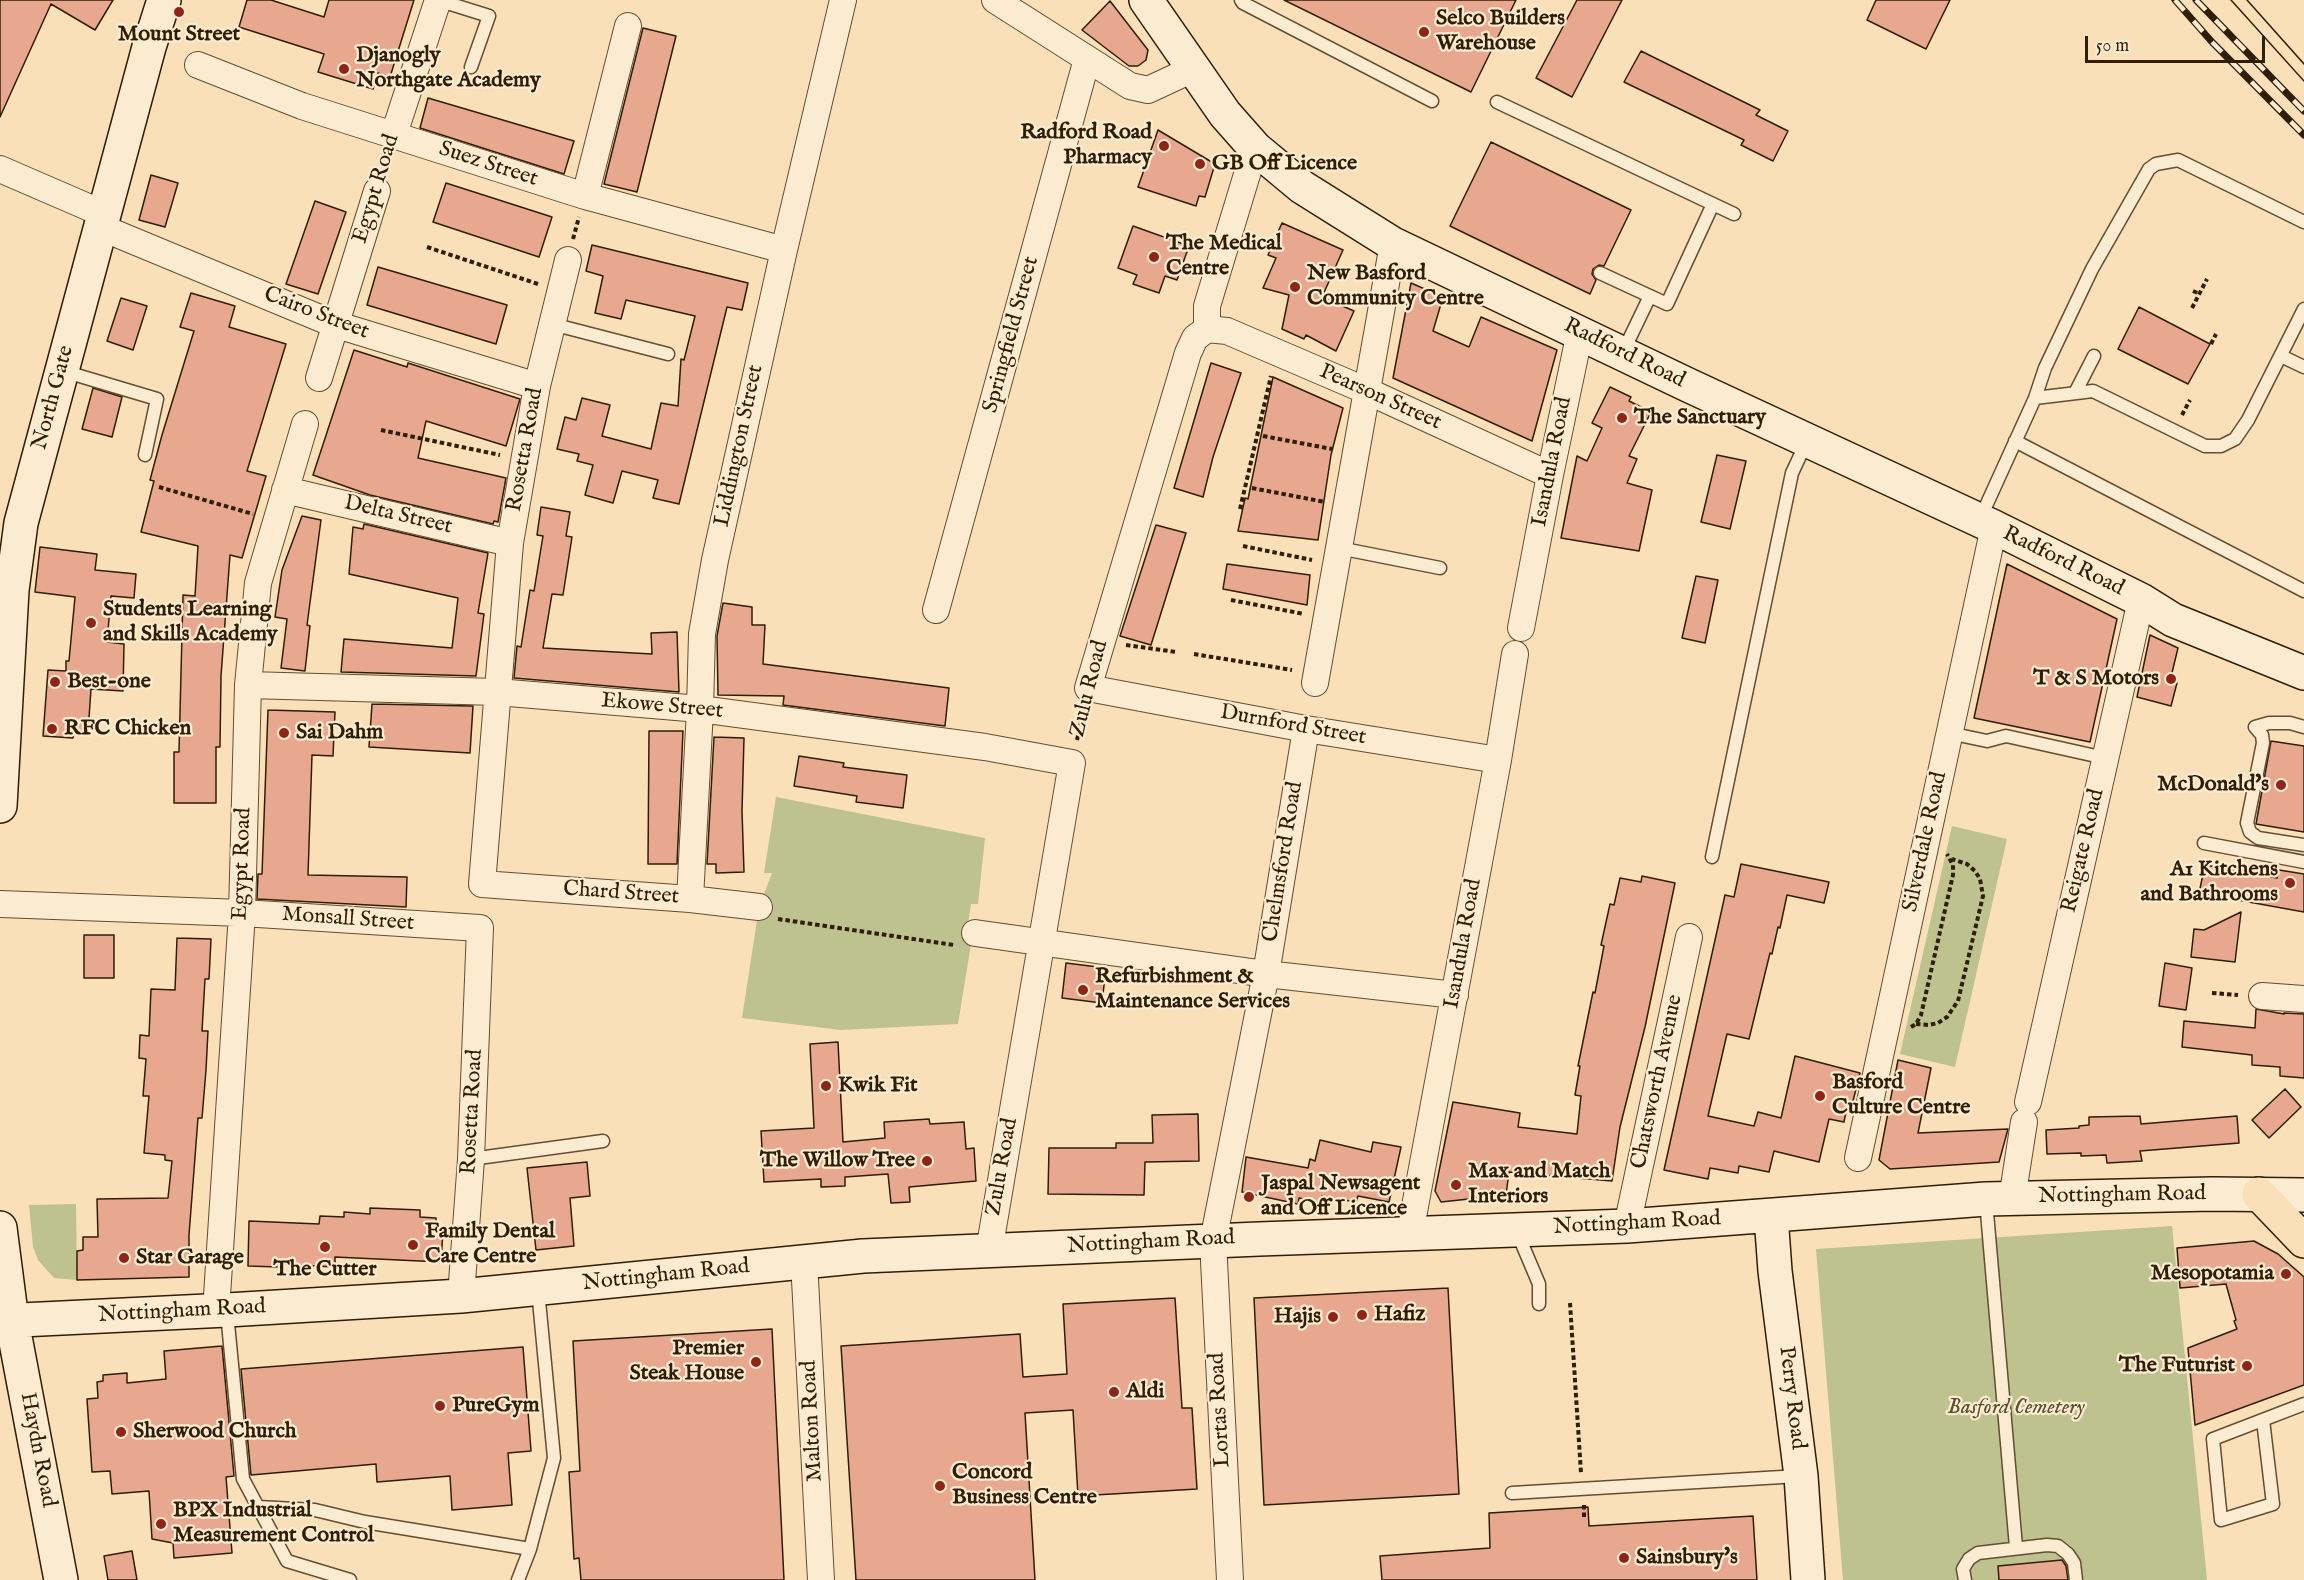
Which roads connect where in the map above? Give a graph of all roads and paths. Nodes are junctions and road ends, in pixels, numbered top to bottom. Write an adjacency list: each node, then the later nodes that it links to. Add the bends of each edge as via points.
1 (164, 0): 21 (street, North Gate)
2 (438, 0): 10 (lane, via 489,16); 14 (street, Egypt Road)
3 (843, 0): 25 (street, Liddington Street)
4 (995, 0): 8 (street)
5 (1146, 0): 11 (street, Radford Road)
6 (1241, 0): 12 (lane)
7 (628, 26): 18 (street)
8 (1087, 59): 11 (street, via 1130,86 1148,90); 79 (street, Springfield Street)
9 (198, 65): 14 (street, Suez Street, via 302,106)
10 (471, 66)
11 (1193, 69): 15 (street, Radford Road)
12 (1432, 101)
13 (1497, 102): 19 (lane)
14 (394, 135): 18 (street, Suez Street)
15 (1255, 148): 23 (street, Radford Road, via 1309,193); 37 (street, via 1207,306)
16 (0, 169): 21 (street)
17 (376, 191): 35 (street, Egypt Road)
18 (585, 196): 25 (street, Suez Street); 26 (path)
19 (1713, 204): 20 (lane); 32 (lane, via 1667,304)
20 (1734, 214)
21 (102, 221): 35 (street, Cairo Street); 47 (street, North Gate)
22 (2304, 222): 52 (lane, via 2178,160 2156,164 2143,178 2092,268 2045,368)
23 (1393, 244): 38 (street, Radford Road); 50 (street)
24 (427, 247): 29 (path)
25 (784, 250): 92 (street, Liddington Street, via 713,571 702,634)
26 (568, 260): 29 (street, Rosetta Road)
27 (1600, 273): 32 (lane)
28 (2207, 279): 31 (path)
29 (560, 291): 36 (street, Rosetta Road)
30 (2193, 291): 31 (path)
31 (2199, 294): 33 (path)
32 (1650, 296): 42 (lane)
33 (2192, 308)
34 (2304, 309): 45 (lane)
35 (334, 324): 48 (street, Egypt Road); 49 (street, Cairo Street)
36 (552, 324): 43 (lane); 49 (street, Rosetta Road)
37 (1207, 329): 41 (street, Pearson Street, via 1227,331); 83 (street, Zulu Road, via 1195,338 1188,353)
38 (1580, 332): 42 (street, Radford Road); 63 (street, Isandula Road)
39 (2216, 334): 40 (path)
40 (2211, 344)
41 (1276, 352): 50 (street, Pearson Street); 68 (path)
42 (1623, 352): 58 (street, Radford Road)
43 (668, 354)
44 (2094, 356): 51 (lane)
45 (2281, 356): 46 (lane); 51 (lane, via 2248,420 2235,439 2221,446 2205,446 2092,391)
46 (2304, 367)
47 (62, 371): 61 (lane, via 157,399); 69 (street, North Gate)
48 (319, 378)
49 (537, 386): 62 (street, Rosetta Road)
50 (1367, 391): 60 (street); 63 (street, Pearson Street)
51 (2075, 393): 52 (lane)
52 (2035, 399): 59 (lane)
53 (2190, 400): 54 (path)
54 (2180, 419)
55 (305, 424): 66 (street, Egypt Road)
56 (381, 430): 62 (path)
57 (1263, 436): 60 (path)
58 (1808, 440): 71 (street, Radford Road); 103 (lane, via 1792,473)
59 (2015, 441): 71 (lane); 76 (lane)
60 (1356, 454): 67 (street)
61 (145, 455)
62 (524, 460): 72 (street, Rosetta Road)
63 (1550, 475): 81 (street, Isandula Road)
64 (159, 487): 70 (path)
65 (1252, 488): 67 (path)
66 (285, 490): 70 (street, Egypt Road); 72 (street, Delta Street)
67 (1346, 507): 74 (street)
68 (1240, 509)
69 (11, 519): 82 (street, North Gate, via 12,590)
70 (277, 521): 89 (street, Egypt Road, via 258,583)
71 (1986, 524): 78 (street, Radford Road); 95 (street, Silverdale Road)
72 (510, 543): 91 (street, Rosetta Road)
73 (1243, 546): 74 (path)
74 (1338, 556): 75 (lane); 80 (street)
75 (1440, 568)
76 (2304, 591)
77 (1231, 600): 80 (path)
78 (2140, 600): 87 (street, Radford Road, via 2173,621); 96 (street, Reigate Road)
79 (936, 610)
80 (1327, 618): 88 (street)
81 (1521, 628)
82 (4, 639): 99 (street, North Gate)
83 (1102, 640): 84 (path); 90 (street, Zulu Road)
84 (1176, 652)
85 (1194, 654): 88 (path)
86 (1515, 654): 97 (street, Isandula Road)
87 (2304, 673)
88 (1316, 679)
89 (248, 685): 91 (street, Ekowe Street); 110 (street, Egypt Road)
90 (1088, 688): 94 (street, Durnford Street); 98 (path, Zulu Road)
91 (497, 692): 92 (street, Ekowe Street); 106 (street, Rosetta Road)
92 (700, 709): 98 (street, Ekowe Street, via 985,747); 107 (street, Liddington Street)
93 (2304, 727): 101 (lane, via 2269,723 2255,727 2263,743 2247,823 2258,838)
94 (1306, 729): 97 (street, Durnford Street); 115 (street, Chelmsford Road)
95 (1949, 733): 96 (lane, via 1987,741 2006,736); 102 (street, Silverdale Road)
96 (2105, 758): 126 (street, Reigate Road, via 2026,1112)
97 (1498, 760): 116 (street, Isandula Road)
98 (1072, 763): 114 (street, Zulu Road)
99 (0, 806)
100 (2205, 843): 105 (lane)
101 (2304, 845)
102 (1925, 848): 104 (path); 119 (street, Silverdale Road)
103 (1712, 856)
104 (1952, 859): 120 (path, via 1953,875); 120 (path, via 1975,871 1983,896 1958,1001 1938,1023)
105 (2304, 862)
106 (482, 884): 107 (street, Chard Street)
107 (690, 899): 109 (street, Chard Street)
108 (0, 904): 110 (street, Monsall Street)
109 (759, 907): 112 (path, via 773,918 958,945)
110 (242, 913): 111 (street, Monsall Street); 140 (street, Egypt Road)
111 (480, 928): 123 (street, Rosetta Road)
112 (975, 933): 114 (street)
113 (1689, 937): 128 (street, Chatsworth Avenue)
114 (1043, 941): 115 (street); 134 (street, Zulu Road)
115 (1266, 974): 116 (street); 132 (street, Chelmsford Road)
116 (1455, 995): 131 (street, Isandula Road)
117 (2262, 996): 118 (street)
118 (2304, 999)
119 (1887, 1023): 120 (path, via 1911,1027); 122 (street, Silverdale Road)
120 (1916, 1024)
121 (603, 1141): 123 (lane)
122 (1858, 1158)
123 (471, 1159): 137 (street, Rosetta Road)
124 (2259, 1194): 125 (street, Nottingham Road); 126 (street, Nottingham Road); 133 (highway)
125 (2304, 1195)
126 (1999, 1199): 127 (street, Nottingham Road); 149 (lane)
127 (1771, 1216): 128 (street, Nottingham Road); 144 (street, Perry Road)
128 (1627, 1226): 130 (street, Nottingham Road)
129 (0, 1228): 141 (street)
130 (1516, 1229): 131 (street, Nottingham Road); 139 (lane, via 1539,1284)
131 (1410, 1233): 132 (street, Nottingham Road)
132 (1213, 1241): 134 (street, Nottingham Road); 155 (street, Lortas Road)
133 (2304, 1241)
134 (989, 1251): 135 (street, Nottingham Road)
135 (804, 1262): 136 (street, Nottingham Road); 154 (street, Malton Road)
136 (538, 1289): 137 (street, Nottingham Road); 150 (lane, via 554,1458)
137 (461, 1296): 140 (street, Nottingham Road)
138 (1570, 1303): 145 (path)
139 (1539, 1304)
140 (221, 1310): 141 (street, Nottingham Road); 147 (lane, via 243,1479)
141 (6, 1321): 151 (street, Haydn Road)
142 (2304, 1404): 143 (lane)
143 (2263, 1420): 143 (lane, via 2213,1439 2221,1520 2273,1504)
144 (1801, 1476): 145 (lane); 156 (street, Perry Road)
145 (1582, 1489): 146 (lane); 148 (path)
146 (1512, 1493)
147 (258, 1507): 150 (lane, via 315,1510); 152 (lane, via 287,1561)
148 (1584, 1519)
149 (2016, 1547): 157 (lane, via 1978,1553 1963,1569); 158 (lane, via 2058,1546 2074,1563)
150 (530, 1549): 153 (lane)
151 (61, 1580)
152 (350, 1580)
153 (518, 1580)
154 (821, 1580)
155 (1230, 1580)
156 (1808, 1580)
157 (1965, 1580)
158 (2076, 1580)

